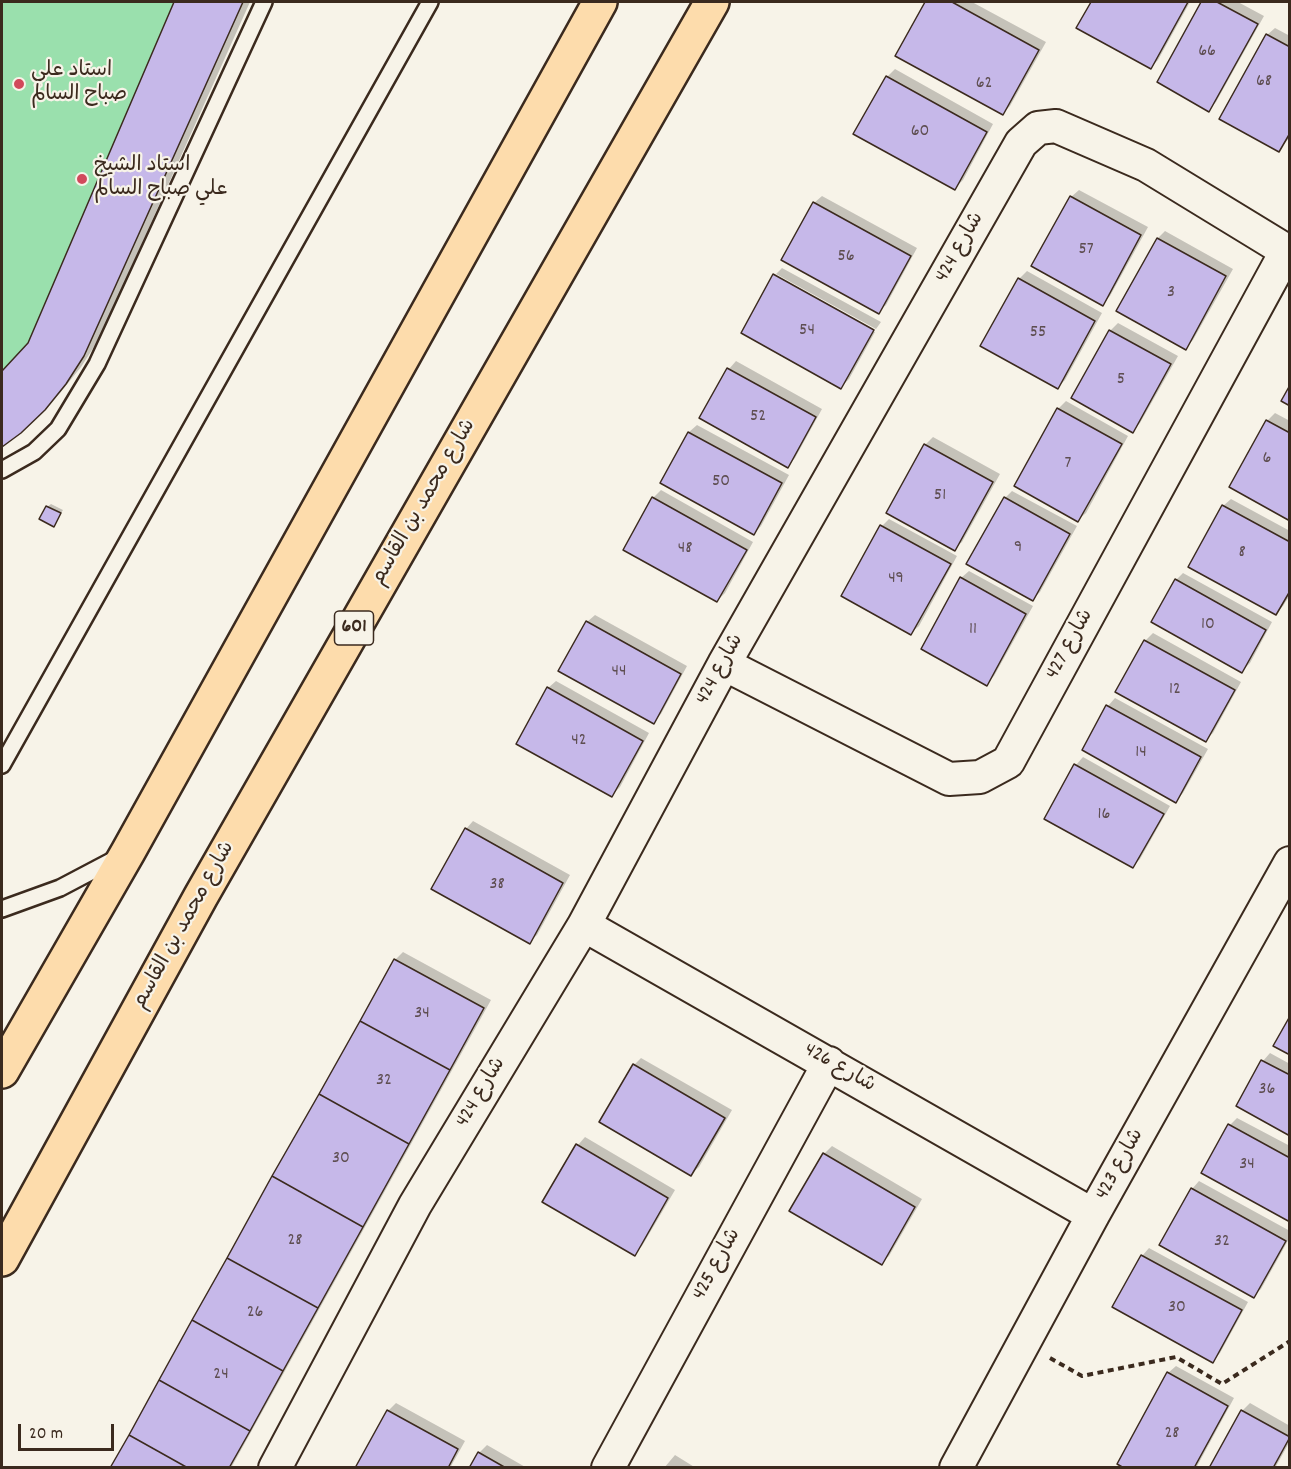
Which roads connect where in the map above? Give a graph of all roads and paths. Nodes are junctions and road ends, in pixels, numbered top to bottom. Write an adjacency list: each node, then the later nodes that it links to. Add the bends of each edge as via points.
1 (264, 2): 6 (lane, via 97,364 58,429 34,452)
2 (430, 2): 8 (lane)
3 (600, 2): 9 (main road)
4 (712, 2): 16 (main road, شارع محمد بن القاسم / 601, via 201,896)
5 (1288, 252): 7 (street, شارع 427, via 1008,762 981,777 949,779); 7 (street, شارع 424, via 1146,165 1056,126 1038,128 1021,143)
6 (2, 470)
7 (724, 664): 12 (street, شارع 424)
8 (2, 765)
9 (128, 852): 11 (lane, via 60,888); 14 (main road)
10 (1290, 863): 15 (street, شارع 423)
11 (2, 909)
12 (584, 925): 13 (street, شارع 426); 19 (street, شارع 424, via 415,1204)
13 (829, 1063): 15 (street, شارع 426); 20 (street, شارع 425)
14 (2, 1071)
15 (1093, 1215): 18 (street, شارع 423)
16 (2, 1259)
17 (1290, 1341): 18 (path, via 1222,1384 1176,1357 1082,1376)
18 (1024, 1343): 21 (street, شارع 423)
19 (275, 1467)
20 (608, 1467)
21 (956, 1467)

